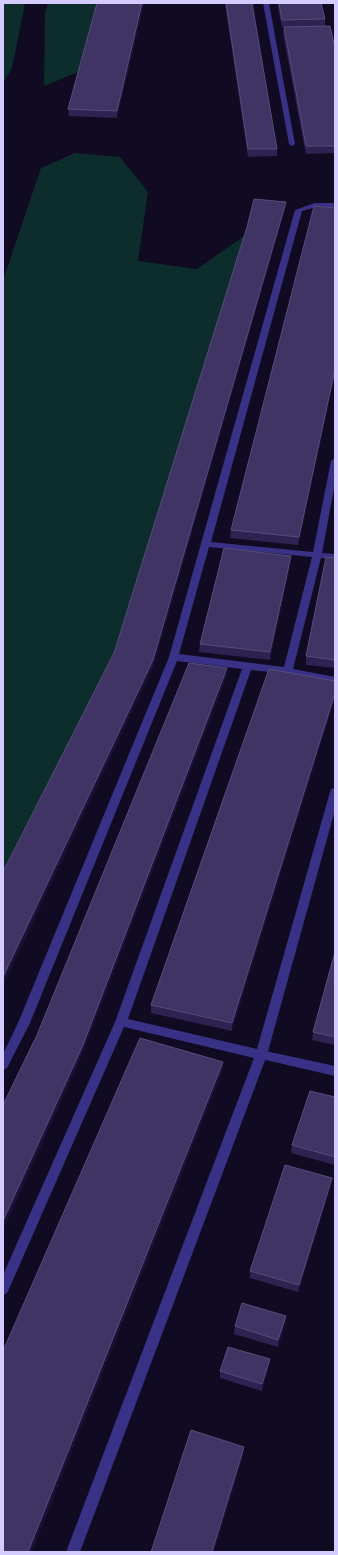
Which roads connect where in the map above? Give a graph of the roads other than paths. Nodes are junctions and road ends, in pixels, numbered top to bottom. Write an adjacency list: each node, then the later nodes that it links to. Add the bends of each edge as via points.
1 (266, 3): 2 (street)
2 (292, 144)
3 (335, 206): 5 (street, via 315,205 300,210)
4 (335, 461): 6 (street)
5 (206, 544): 6 (street); 8 (street)
6 (316, 555): 7 (street); 10 (street)
7 (335, 558)
8 (174, 657): 9 (street); 15 (street, via 24,1023)
9 (248, 666): 10 (street); 13 (street)
10 (288, 671): 11 (street)
11 (335, 680)
12 (335, 792): 14 (street)
13 (121, 1022): 14 (street); 17 (street)
14 (261, 1055): 16 (street); 18 (street)
15 (3, 1065)
16 (335, 1071)
17 (3, 1289)
18 (73, 1552)

